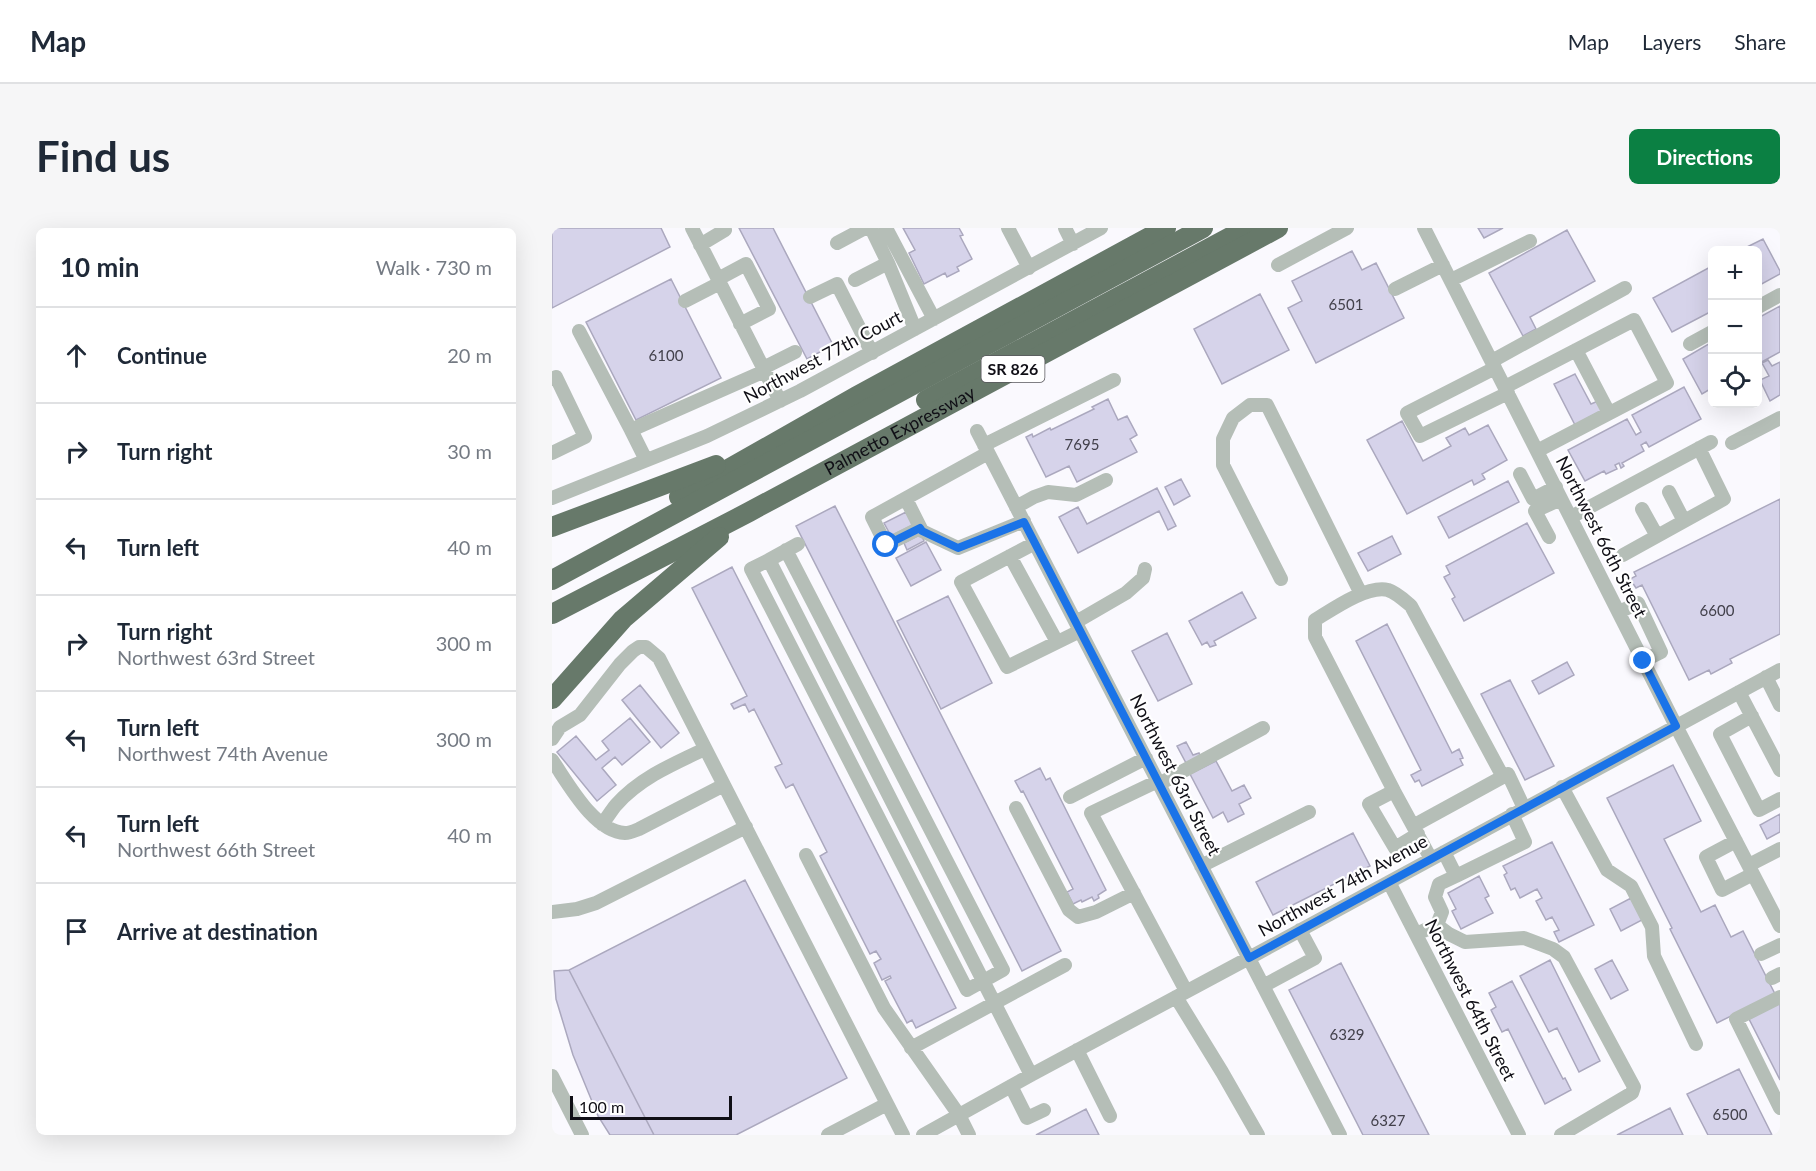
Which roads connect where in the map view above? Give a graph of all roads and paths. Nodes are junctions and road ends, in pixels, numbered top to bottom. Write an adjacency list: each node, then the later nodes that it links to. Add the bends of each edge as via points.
1 (692, 228): 17 (street)
2 (724, 228): 17 (street)
3 (865, 228): 16 (street)
4 (871, 228): 19 (street)
5 (886, 228): 32 (street)
6 (1008, 228): 22 (street)
7 (1065, 228): 18 (street)
8 (1166, 228): 51 (highway, SR 826)
9 (1203, 228): 82 (highway)
10 (1247, 228): 86 (highway)
11 (1278, 228): 65 (highway, Palmetto Expressway / SR 826)
12 (1347, 228): 20 (street)
13 (1424, 228): 21 (street, Northwest 66th Street)
14 (1094, 230): 18 (street, Northwest 77th Court)
15 (1530, 241): 24 (street)
16 (837, 243)
17 (700, 244): 25 (street)
18 (1073, 244): 22 (street, Northwest 77th Court)
19 (888, 263): 23 (street); 34 (street)
20 (1278, 265)
21 (1443, 265): 24 (street, Northwest 66th Street); 27 (street)
22 (1029, 268): 32 (street, Northwest 77th Court)
23 (855, 280)
24 (1451, 280): 41 (street, Northwest 66th Street)
25 (719, 281): 30 (street); 33 (street); 33 (street, via 747,264 769,309)
26 (1625, 288): 41 (street)
27 (1395, 289)
28 (1780, 296): 31 (street)
29 (810, 297): 40 (street, via 837,284)
30 (685, 301)
31 (1762, 305)
32 (934, 319): 34 (street, Northwest 77th Court)
33 (740, 324): 42 (street)
34 (915, 329): 40 (street, Northwest 77th Court)
35 (579, 330): 49 (street)
36 (1708, 335): 37 (street)
37 (1690, 344)
38 (1576, 350): 45 (street); 47 (street); 47 (street, via 1634,320 1667,383)
39 (795, 351): 42 (street)
40 (872, 352): 46 (street, Northwest 77th Court)
41 (1494, 365): 45 (street, Northwest 66th Street); 45 (street, via 1407,413 1420,436)
42 (764, 369): 46 (street); 49 (street)
43 (552, 379): 55 (street, via 556,377 585,437)
44 (1114, 380): 53 (street)
45 (1506, 390): 54 (street, Northwest 66th Street)
46 (780, 401): 56 (street, Northwest 77th Court)
47 (1610, 413): 54 (street)
48 (1780, 418): 52 (street)
49 (631, 430): 56 (street)
50 (977, 431): 53 (street, Northwest 63rd Street)
51 (774, 442): 69 (highway); 78 (highway, SR 826)
52 (1732, 443)
53 (986, 449): 62 (street); 63 (street, Northwest 63rd Street)
54 (1537, 451): 60 (street, Northwest 66th Street)
55 (552, 453)
56 (646, 460): 61 (street, Northwest 77th Court)
57 (1520, 474): 60 (street, via 1533,499)
58 (1106, 480): 63 (street, via 1076,495 1048,492)
59 (1669, 492): 67 (street)
60 (1558, 493): 66 (street, Northwest 66th Street); 72 (street, via 1535,511)
61 (552, 498)
62 (906, 499): 70 (street); 70 (street, via 872,517 886,545)
63 (1016, 507): 68 (street, Northwest 63rd Street)
64 (1642, 509): 71 (street)
65 (749, 512): 89 (highway, Palmetto Expressway / SR 826); 104 (highway, via 622,619)
66 (1571, 517): 67 (street, via 1705,445 1724,499); 87 (street, Northwest 66th Street)
67 (1684, 521): 71 (street)
68 (1024, 522): 70 (street, via 958,548); 73 (street, Northwest 63rd Street)
69 (552, 528)
70 (920, 528)
71 (1657, 536): 74 (street)
72 (1548, 537)
73 (1035, 543): 75 (street); 91 (street, Northwest 63rd Street)
74 (1623, 555)
75 (1010, 556): 94 (street); 94 (street, via 961,582 1007,667)
76 (769, 560): 77 (street, via 792,547); 80 (street); 93 (street, via 751,569)
77 (794, 567): 80 (street); 83 (street)
78 (552, 569)
79 (1145, 569): 91 (street, via 1143,578 1126,593)
80 (777, 576): 85 (street)
81 (1281, 579): 84 (street, via 1223,465 1223,439 1233,418 1250,405 1267,405)
82 (552, 580)
83 (806, 589): 85 (street); 88 (street)
84 (1361, 594): 125 (street, via 1375,589 1389,591 1411,606); 131 (street, via 1316,620 1315,637)
85 (788, 598): 90 (street)
86 (552, 603)
87 (1619, 612): 97 (street, Northwest 66th Street); 97 (street, via 1638,603 1662,652)
88 (818, 613): 90 (street); 92 (street)
89 (552, 614)
90 (802, 626): 93 (street); 95 (street)
91 (1078, 627): 94 (street); 120 (street, Northwest 63rd Street)
92 (830, 635): 95 (street); 96 (street)
93 (787, 639): 106 (street)
94 (1057, 642)
95 (811, 644): 98 (street)
96 (842, 658): 98 (street); 101 (street)
97 (1643, 661): 111 (street, Northwest 66th Street)
98 (823, 668): 102 (street)
99 (1780, 670): 100 (street, Northwest 74th Avenue)
100 (1766, 677): 103 (street, Northwest 74th Avenue); 107 (street)
101 (852, 679): 102 (street); 105 (street)
102 (836, 691): 106 (street); 108 (street)
103 (1739, 692): 109 (street); 111 (street, Northwest 74th Avenue)
104 (552, 699)
105 (864, 701): 108 (street); 110 (street)
106 (820, 703): 112 (street)
107 (1780, 705)
108 (848, 714): 112 (street); 114 (street)
109 (1752, 716): 123 (street); 134 (street, via 1720,734 1759,810)
110 (875, 723): 114 (street); 116 (street)
111 (1676, 726): 129 (street, Northwest 74th Avenue); 145 (street, Northwest 66th Street)
112 (832, 727): 118 (street)
113 (1263, 728): 126 (street)
114 (859, 736): 118 (street); 119 (street)
115 (552, 739): 117 (street, via 560,727 580,715 633,651 646,647 659,658)
116 (886, 744): 119 (street); 122 (street)
117 (705, 749): 128 (street); 140 (street, via 642,781)
118 (843, 749): 124 (street)
119 (869, 758): 124 (street); 130 (street)
120 (1146, 758): 126 (street, Northwest 63rd Street); 133 (street)
121 (552, 760): 140 (street)
122 (898, 767): 127 (street); 130 (street)
123 (1780, 770)
124 (855, 771): 132 (street)
125 (1503, 777): 137 (street, via 1508,774); 143 (street)
126 (1159, 782): 151 (street, Northwest 63rd Street); 157 (street, via 1091,813)
127 (907, 784): 130 (street); 138 (street)
128 (724, 785): 140 (street, via 627,834); 142 (street)
129 (1562, 787): 137 (street, Northwest 74th Avenue); 179 (street, via 1607,870 1631,886 1652,927 1654,956)
130 (885, 788): 132 (street); 135 (street); 141 (street)
131 (1394, 791): 143 (street); 143 (street, via 1370,804 1395,848)
132 (866, 792): 135 (street)
133 (1070, 797)
134 (1780, 799)
135 (873, 808): 144 (street)
136 (1016, 808): 157 (street, via 1074,915 1096,912)
137 (1518, 811): 149 (street, Northwest 74th Avenue); 153 (street, via 1525,842)
138 (921, 812): 141 (street); 146 (street)
139 (1309, 812): 151 (street)
140 (602, 824)
141 (904, 826): 144 (street); 150 (street)
142 (746, 827): 159 (street, via 596,903); 185 (street)
143 (1416, 830): 149 (street)
144 (890, 840): 156 (street)
145 (1736, 841): 152 (street, Northwest 66th Street); 152 (street, via 1706,857 1722,890)
146 (940, 849): 150 (street); 158 (street)
147 (1780, 849): 152 (street)
148 (806, 855): 180 (street, via 884,1008)
149 (1437, 855): 153 (street); 155 (street, Northwest 74th Avenue)
150 (921, 859): 154 (street)
151 (1201, 866): 171 (street, Northwest 63rd Street)
152 (1751, 870): 163 (street, Northwest 66th Street)
153 (1456, 876): 162 (street, via 1439,884 1435,897 1442,912)
154 (931, 879): 156 (street); 160 (street)
155 (1389, 882): 164 (street, Northwest 74th Avenue); 165 (street, Northwest 64th Street)
156 (914, 887): 161 (street)
157 (1134, 892): 176 (street)
158 (968, 901): 160 (street); 166 (street)
159 (552, 912)
160 (948, 913): 161 (street); 169 (street)
161 (932, 922): 168 (street)
162 (1437, 925): 165 (street); 198 (street, via 1466,942 1524,938 1564,957 1634,1087 1632,1093)
163 (1780, 926)
164 (1300, 930): 171 (street, Northwest 74th Avenue); 175 (street, via 1315,958)
165 (1416, 934): 197 (street, Northwest 64th Street)
166 (991, 945): 169 (street); 174 (street, via 1004,970)
167 (1780, 945): 170 (street)
168 (948, 953): 169 (street); 173 (street)
169 (969, 953): 173 (street); 174 (street)
170 (1761, 954)
171 (1249, 958): 175 (street, Northwest 63rd Street); 176 (street, Northwest 74th Avenue)
172 (1065, 965): 178 (street)
173 (956, 968): 174 (street, via 967,990)
174 (984, 981): 178 (street)
175 (1263, 986): 196 (street, Northwest 63rd Street)
176 (1181, 994): 181 (street, Northwest 74th Avenue); 195 (street)
177 (1780, 996): 186 (street, via 1736,1019)
178 (994, 1002): 180 (street); 182 (street)
179 (1696, 1044)
180 (911, 1048): 188 (street)
181 (1077, 1050): 182 (street, Northwest 74th Avenue); 189 (street)
182 (1031, 1075): 184 (street, Northwest 74th Avenue)
183 (552, 1076): 191 (street)
184 (1011, 1086): 187 (street, via 1027,1118); 188 (street, Northwest 74th Avenue)
185 (887, 1104): 192 (street); 193 (street)
186 (1780, 1108)
187 (1044, 1110)
188 (959, 1115): 190 (street, Northwest 74th Avenue); 194 (street)
189 (1110, 1116)
190 (927, 1134)
191 (582, 1135)
192 (828, 1135)
193 (903, 1135)
194 (969, 1135)
195 (1258, 1135)
196 (1340, 1135)
197 (1519, 1135)
198 (1561, 1135)

